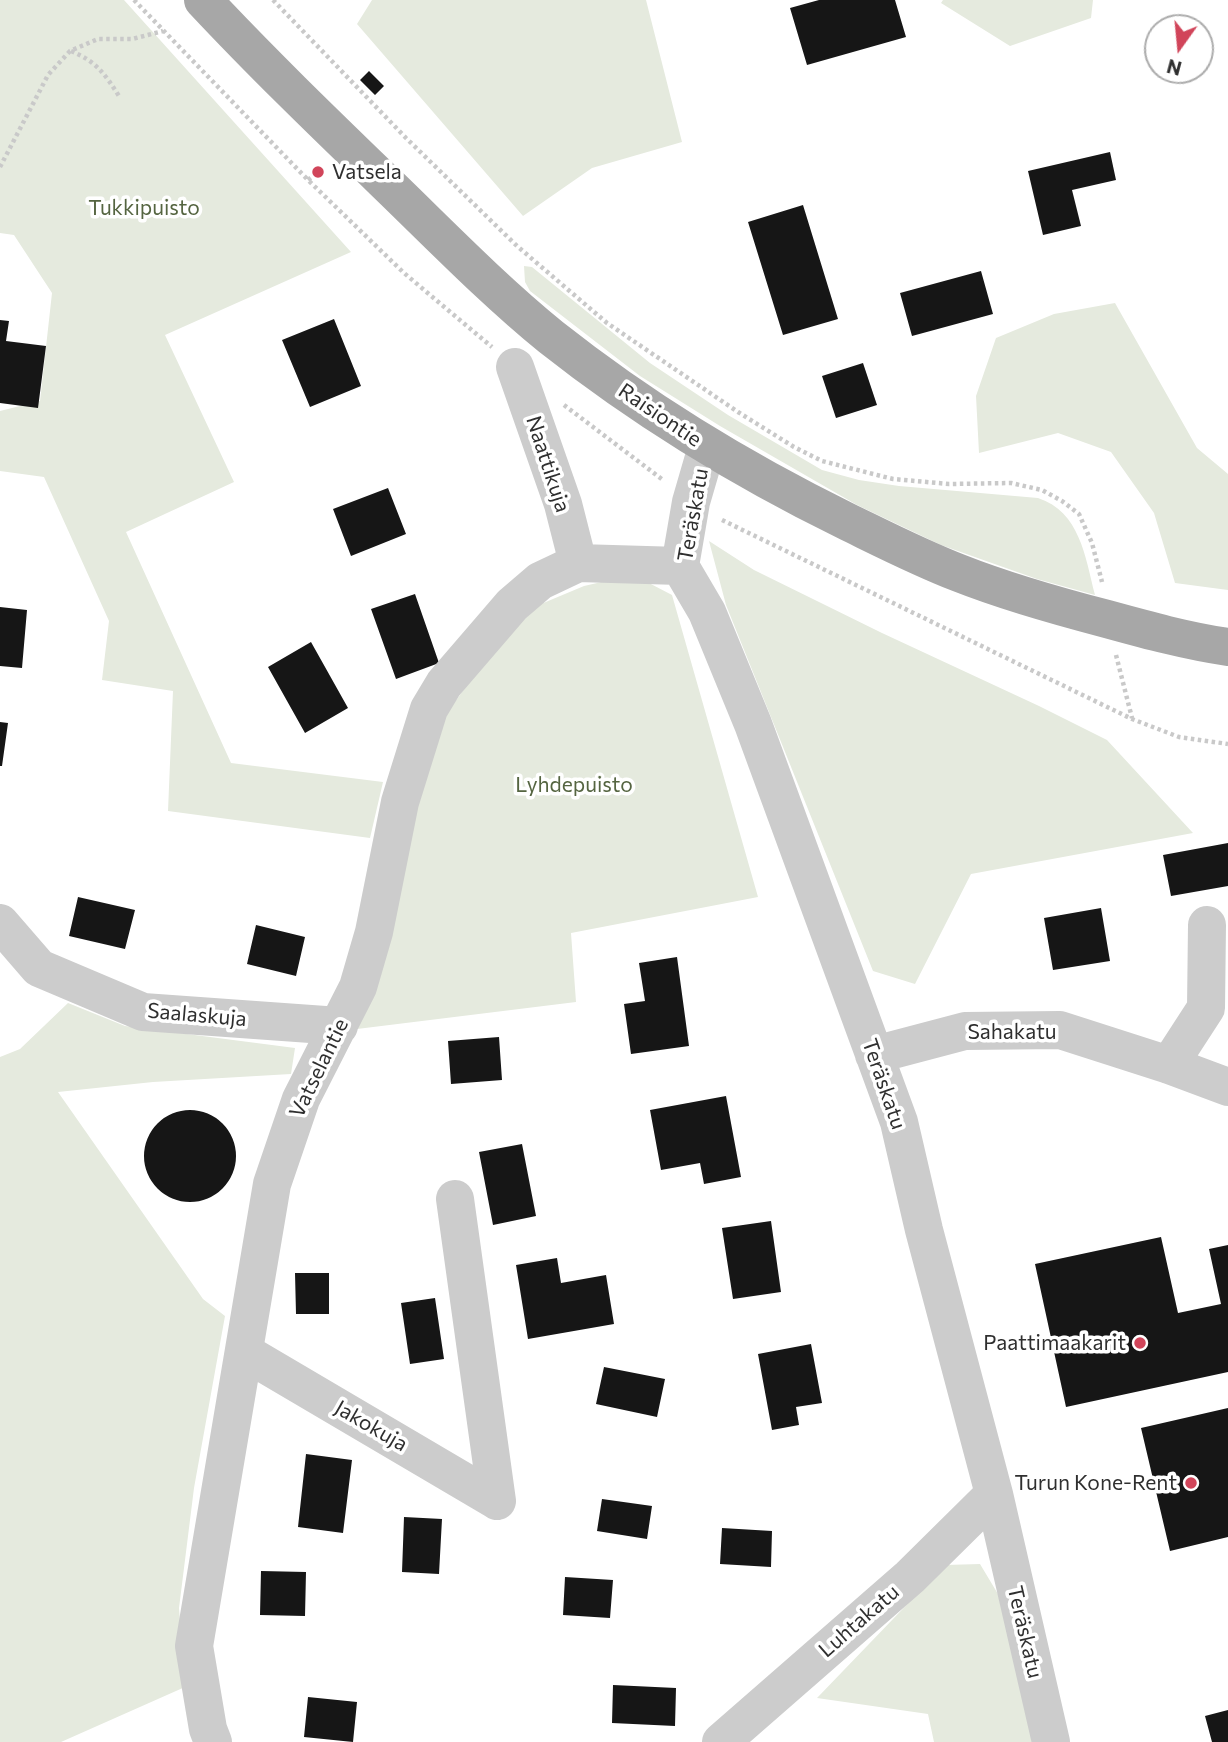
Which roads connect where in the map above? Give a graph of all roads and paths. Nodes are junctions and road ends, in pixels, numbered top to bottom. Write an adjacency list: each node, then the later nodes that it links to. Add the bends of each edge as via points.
1 (203, 0): 12 (main road, Raisiontie, via 481,275 550,336)
2 (273, 0): 6 (path)
3 (163, 31): 4 (path, via 98,39)
4 (70, 51): 5 (path, via 89,59); 8 (path, via 47,75)
5 (119, 96)
6 (421, 153): 7 (path); 15 (path, via 517,246 607,323 738,412 794,447 850,469 893,479 1011,483 1042,490 1079,514)
7 (412, 161)
8 (0, 167)
9 (318, 172): 10 (path)
10 (309, 180)
11 (515, 367): 13 (street, Naattikuja, via 563,504)
12 (707, 446): 14 (street, Teräskatu); 16 (main road, Raisiontie, via 804,501 958,573 1149,631)
13 (578, 563): 14 (street, Vatselantie); 21 (street, Vatselantie, via 540,581 512,605 444,684 429,709 400,802 368,954)
14 (680, 566): 22 (street, Teräskatu, via 707,612 752,724)
15 (1102, 582)
16 (1228, 647)
17 (1115, 654): 18 (path)
18 (1132, 719)
19 (0, 923): 21 (street, Saalaskuja, via 39,968 143,1012)
20 (1207, 925): 23 (street, via 1206,1008)
21 (339, 1026): 26 (street, Vatselantie, via 301,1099 271,1184)
22 (874, 1055): 23 (street, Sahakatu, via 965,1031 1060,1030); 27 (street, Teräskatu, via 899,1122)
23 (1169, 1065): 24 (street, Sahakatu)
24 (1228, 1087)
25 (455, 1199): 26 (street, Jakokuja, via 497,1501)
26 (244, 1352): 28 (street, Vatselantie, via 194,1646)
27 (994, 1494): 29 (street, Luhtakatu, via 910,1577); 30 (street, Teräskatu)
28 (213, 1742)
29 (720, 1742)
30 (1051, 1742)

